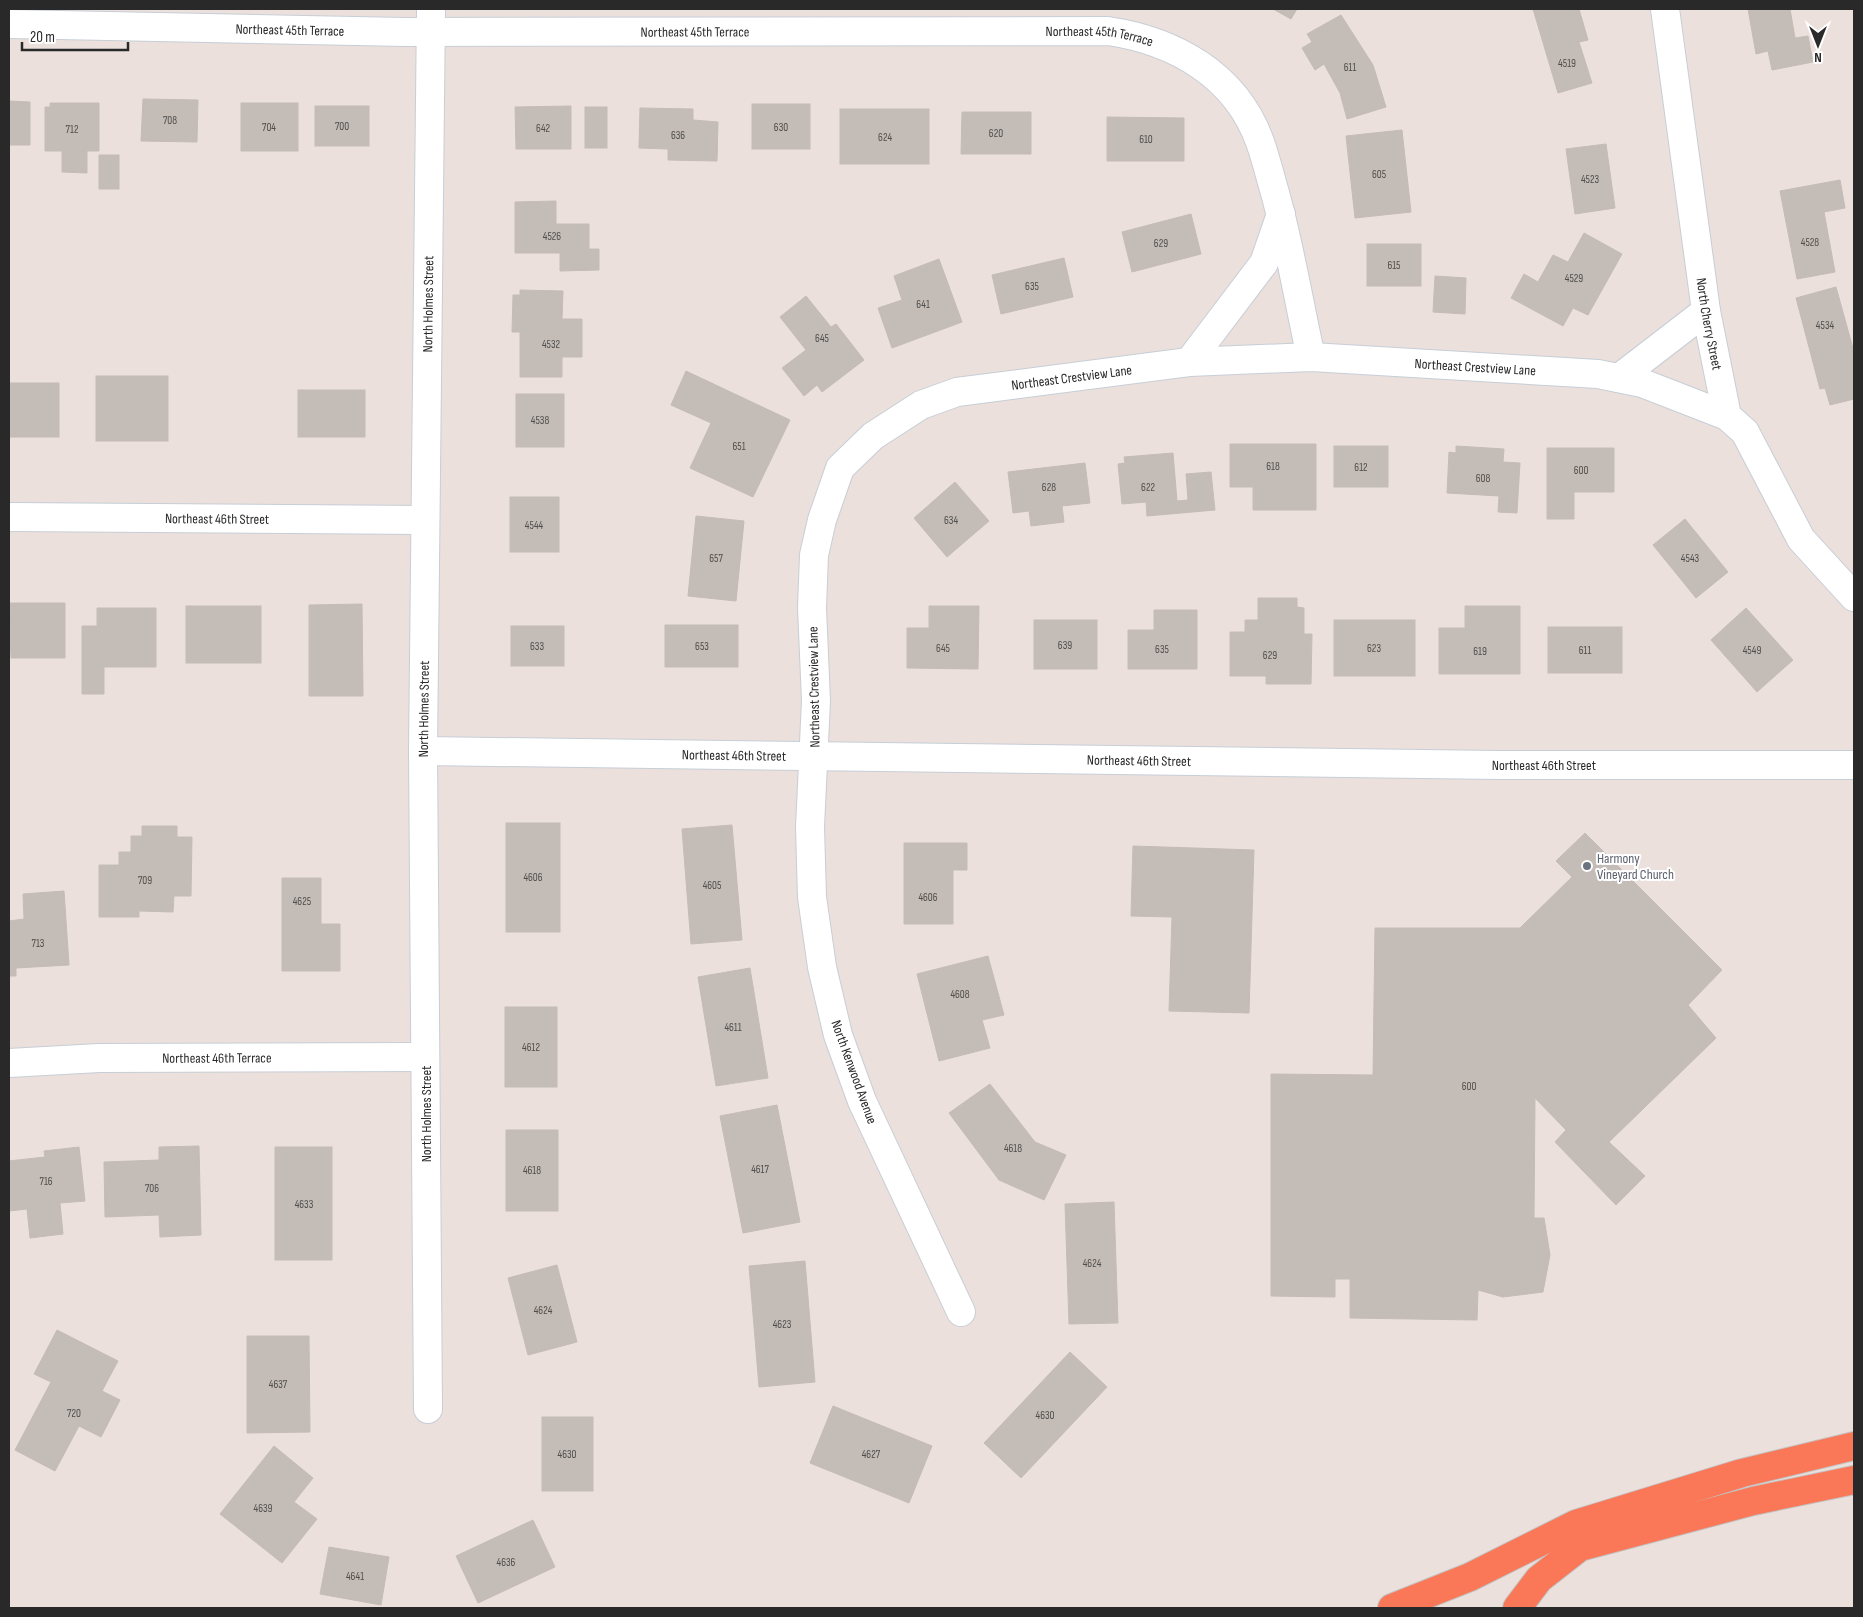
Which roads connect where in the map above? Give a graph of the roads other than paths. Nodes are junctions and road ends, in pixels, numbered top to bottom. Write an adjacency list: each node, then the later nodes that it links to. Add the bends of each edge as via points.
1 (1665, 9): 5 (street, North Cherry Street)
2 (431, 20): 3 (street, Northeast 45th Terrace, via 405,32); 4 (street, Northeast 45th Terrace, via 1108,31 1132,34 1156,41 1199,64 1235,98 1260,141); 11 (street, North Holmes Street)
3 (9, 24)
4 (1281, 214): 6 (street, Northeast 45th Terrace); 7 (street, via 1264,263)
5 (1706, 311): 8 (street); 9 (street, North Cherry Street)
6 (1311, 357): 7 (street, Northeast Crestview Lane); 8 (street, Northeast Crestview Lane, via 1571,371)
7 (1189, 362): 14 (street, Northeast Crestview Lane, via 957,392 921,404 873,436 840,468 814,555)
8 (1618, 378): 9 (street, Northeast Crestview Lane, via 1642,383)
9 (1727, 416): 12 (street, via 1745,432 1801,539)
10 (9, 517): 11 (street, Northeast 46th Street)
11 (424, 520): 13 (street, North Holmes Street)
12 (1854, 597)
13 (423, 751): 14 (street, Northeast 46th Street); 16 (street, North Holmes Street)
14 (815, 756): 15 (street, Northeast 46th Street, via 1499,765); 18 (street, North Kenwood Avenue, via 810,827 812,897 822,967 838,1035 862,1101)
15 (1854, 765)
16 (425, 1057): 17 (street, Northeast 46th Terrace, via 99,1058); 19 (street, North Holmes Street)
17 (9, 1064)
18 (961, 1312)
19 (428, 1409)
20 (1854, 1446): 22 (highway, via 1742,1473 1576,1524 1470,1577)
21 (1854, 1480): 23 (highway, via 1753,1501 1580,1547 1539,1578)
22 (1392, 1608)
23 (1518, 1608)

